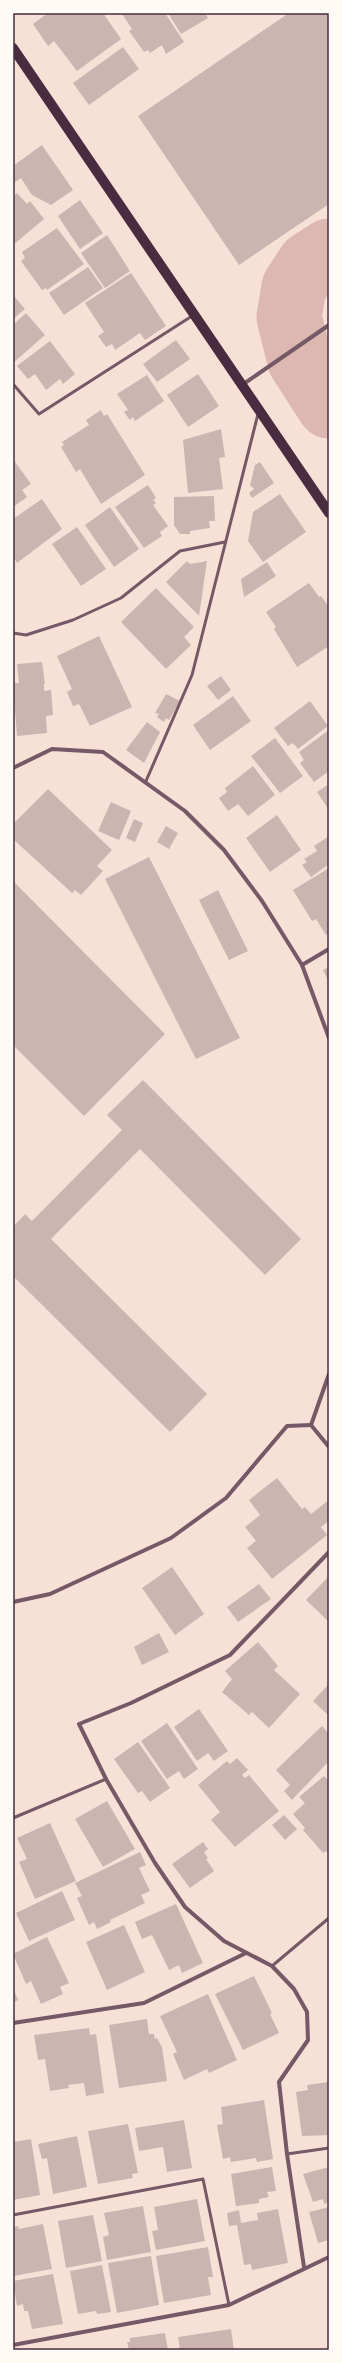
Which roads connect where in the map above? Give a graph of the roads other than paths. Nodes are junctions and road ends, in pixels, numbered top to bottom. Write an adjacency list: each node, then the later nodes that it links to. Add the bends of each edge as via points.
1 (13, 48): 2 (main road)
2 (194, 315): 4 (lane, via 39,414); 5 (main road)
3 (329, 325): 5 (street)
4 (13, 384)
5 (242, 385): 6 (main road)
6 (259, 410): 7 (main road); 8 (lane)
7 (329, 513)
8 (225, 542): 9 (lane, via 180,551 121,598 73,620 26,635); 11 (lane, via 192,675)
9 (13, 633)
10 (13, 768): 11 (street, via 52,749 103,752)
11 (146, 781): 13 (street, via 185,811 224,850 262,901)
12 (329, 949): 13 (street)
13 (302, 965): 14 (street)
14 (329, 1038)
15 (329, 1374): 16 (street)
16 (311, 1425): 17 (street); 19 (street, via 288,1426 226,1498 171,1538 50,1594)
17 (329, 1448)
18 (329, 1552): 20 (street, via 230,1655 130,1703 79,1724)
19 (13, 1602)
20 (106, 1779): 21 (lane); 23 (street, via 155,1863 185,1908 224,1941)
21 (13, 1818)
22 (329, 1918): 24 (lane)
23 (246, 1953): 24 (street); 25 (street, via 144,2003)
24 (272, 1966): 27 (street, via 294,1989 307,2012 308,2040 279,2082)
25 (13, 2023)
26 (329, 2148): 27 (lane)
27 (287, 2154): 30 (street)
28 (13, 2215): 31 (lane, via 203,2179)
29 (329, 2257): 30 (street)
30 (304, 2267): 31 (street)
31 (229, 2305): 32 (street)
32 (13, 2345)

